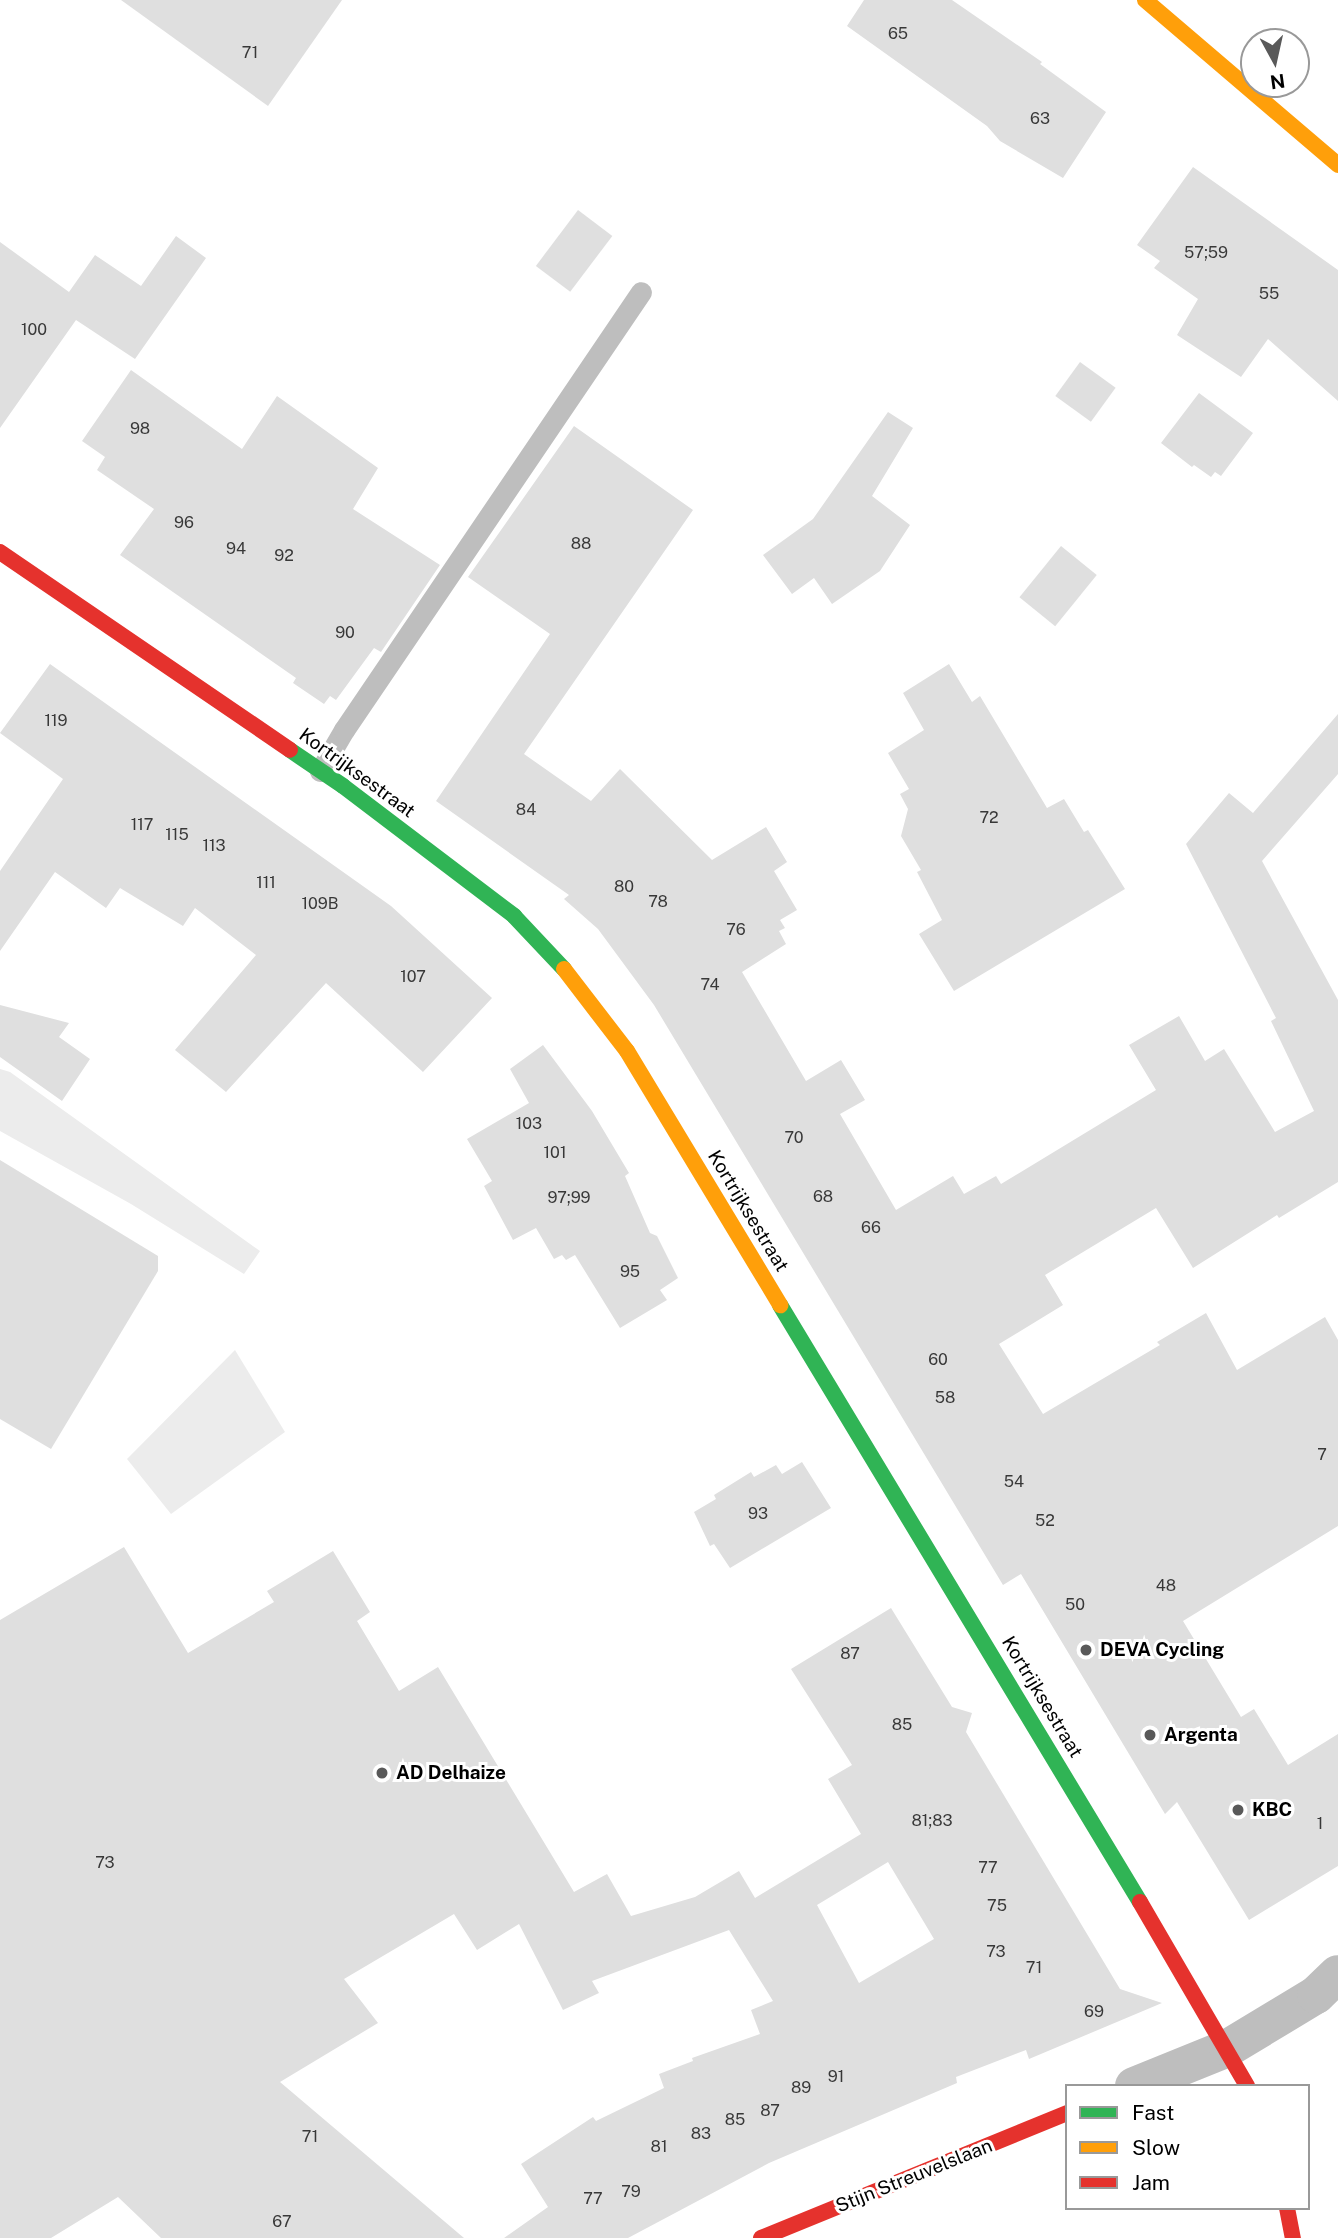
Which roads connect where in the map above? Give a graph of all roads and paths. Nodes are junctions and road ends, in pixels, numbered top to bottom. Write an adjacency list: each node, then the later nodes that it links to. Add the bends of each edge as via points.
1 (1145, 0): 2 (street)
2 (1338, 165)
3 (641, 292): 5 (lane)
4 (0, 552): 5 (street, Kortrijksestraat)
5 (320, 771): 7 (street, Kortrijksestraat, via 514,916 574,979 627,1051)
6 (1338, 1974): 7 (street, via 1316,1995)
7 (1228, 2048): 8 (street); 9 (street, Kortrijksestraat)
8 (1139, 2084)
9 (1246, 2084)
10 (1065, 2114): 12 (street, Stijn Streuvelslaan)
11 (1287, 2210): 13 (street)
12 (761, 2238)
13 (1293, 2238)

